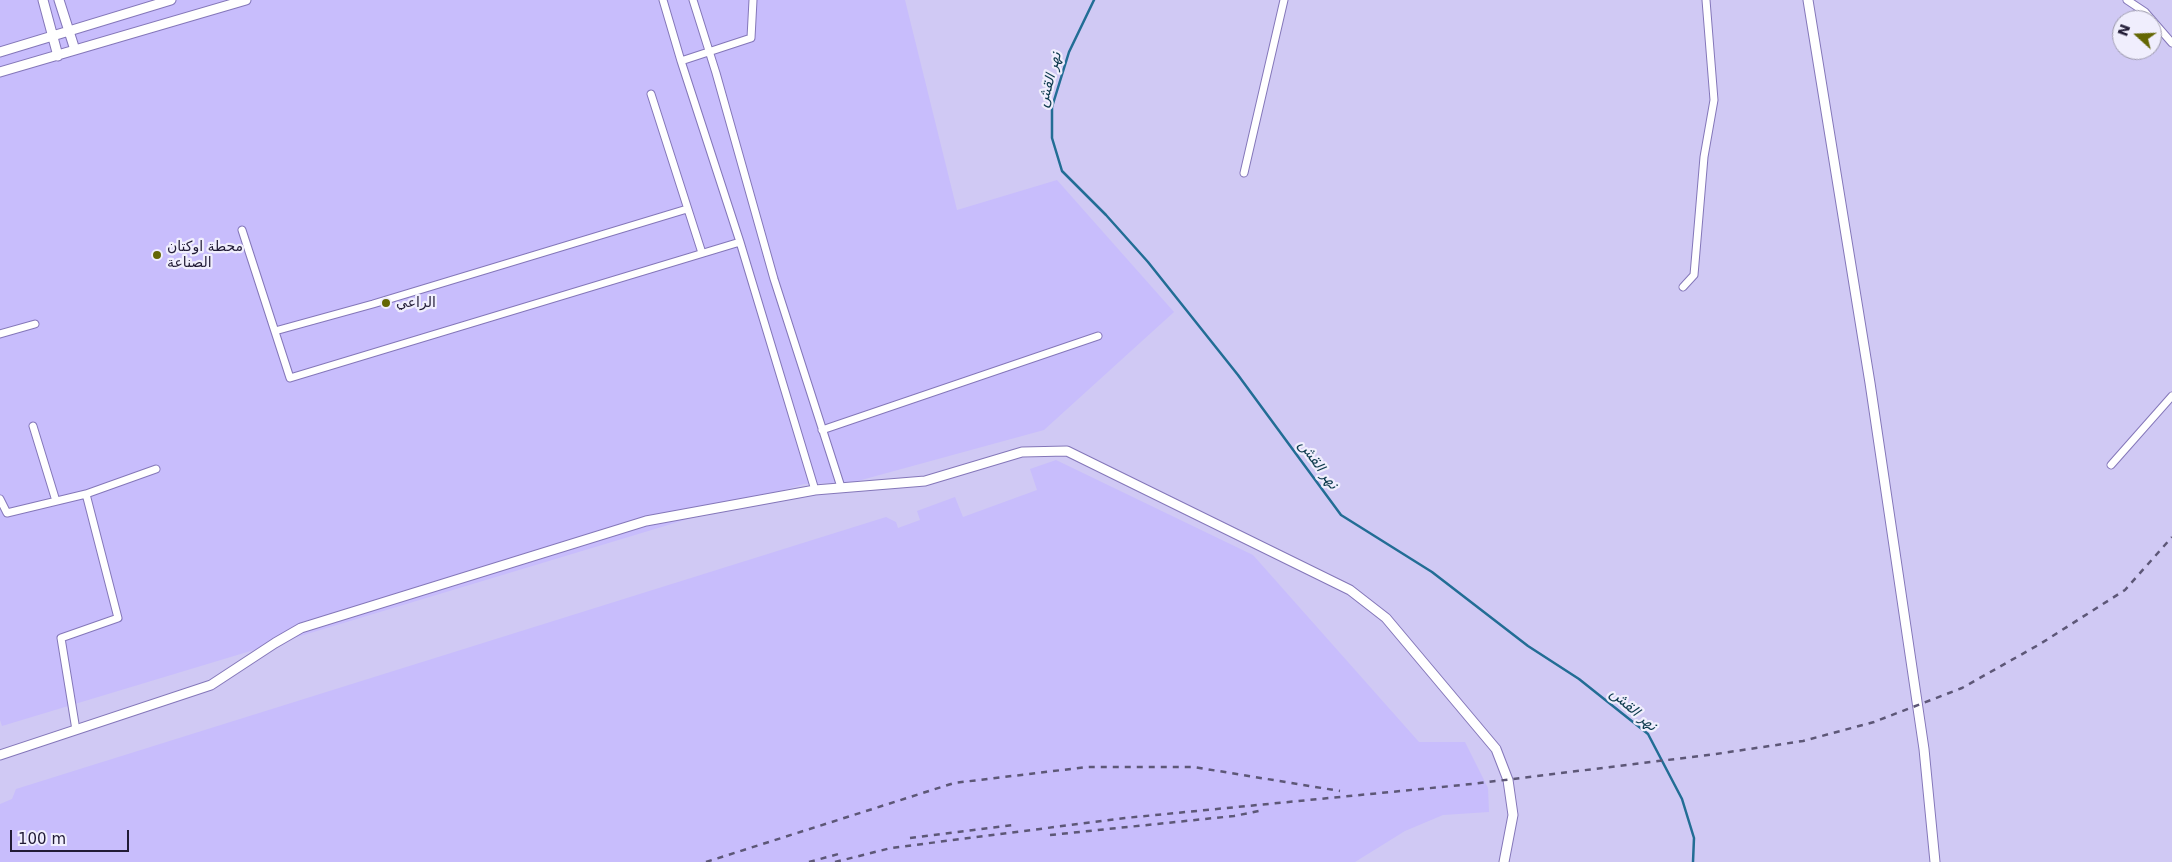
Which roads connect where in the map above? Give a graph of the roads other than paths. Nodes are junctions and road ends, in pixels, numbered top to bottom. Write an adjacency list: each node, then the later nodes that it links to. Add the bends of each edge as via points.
1 (43, 0): 13 (street)
2 (59, 0): 12 (street)
3 (171, 0): 12 (street)
4 (246, 0): 15 (street)
5 (663, 0): 19 (street)
6 (693, 0): 16 (street)
7 (753, 0): 16 (street, via 751,38)
8 (1284, 0): 22 (street)
9 (1706, 0): 27 (street, via 1714,100 1704,157 1694,275)
10 (1808, 0): 45 (street, via 1870,383 1924,749)
11 (2127, 0): 14 (street, via 2145,12)
12 (68, 31): 13 (street); 15 (street)
13 (54, 36): 17 (street); 18 (street)
14 (2172, 43)
15 (75, 50): 18 (street)
16 (709, 51): 19 (street); 34 (street, via 774,279)
17 (0, 52)
18 (58, 56): 20 (street)
19 (680, 61): 25 (street)
20 (0, 72)
21 (651, 94): 23 (street)
22 (1244, 173)
23 (687, 209): 26 (street); 29 (street)
24 (242, 230): 29 (street)
25 (740, 242): 26 (street); 38 (street)
26 (702, 253): 29 (street, via 290,378)
27 (1683, 287)
28 (35, 324): 30 (street)
29 (274, 331)
30 (0, 334)
31 (1098, 336): 34 (street)
32 (2172, 396): 35 (street)
33 (33, 426): 41 (street)
34 (822, 430): 37 (street)
35 (2111, 465)
36 (156, 469): 39 (street)
37 (841, 487): 38 (street); 44 (street, via 925,481 1022,452 1067,451 1350,590 1386,618 1496,749 1508,780 1513,816)
38 (815, 490): 42 (street, via 646,521 301,628 211,685)
39 (86, 494): 41 (street); 42 (street, via 118,618 61,638)
40 (0, 499): 41 (street, via 7,513)
41 (56, 501)
42 (76, 730): 43 (street)
43 (0, 755)
44 (1504, 862)
45 (1935, 862)

